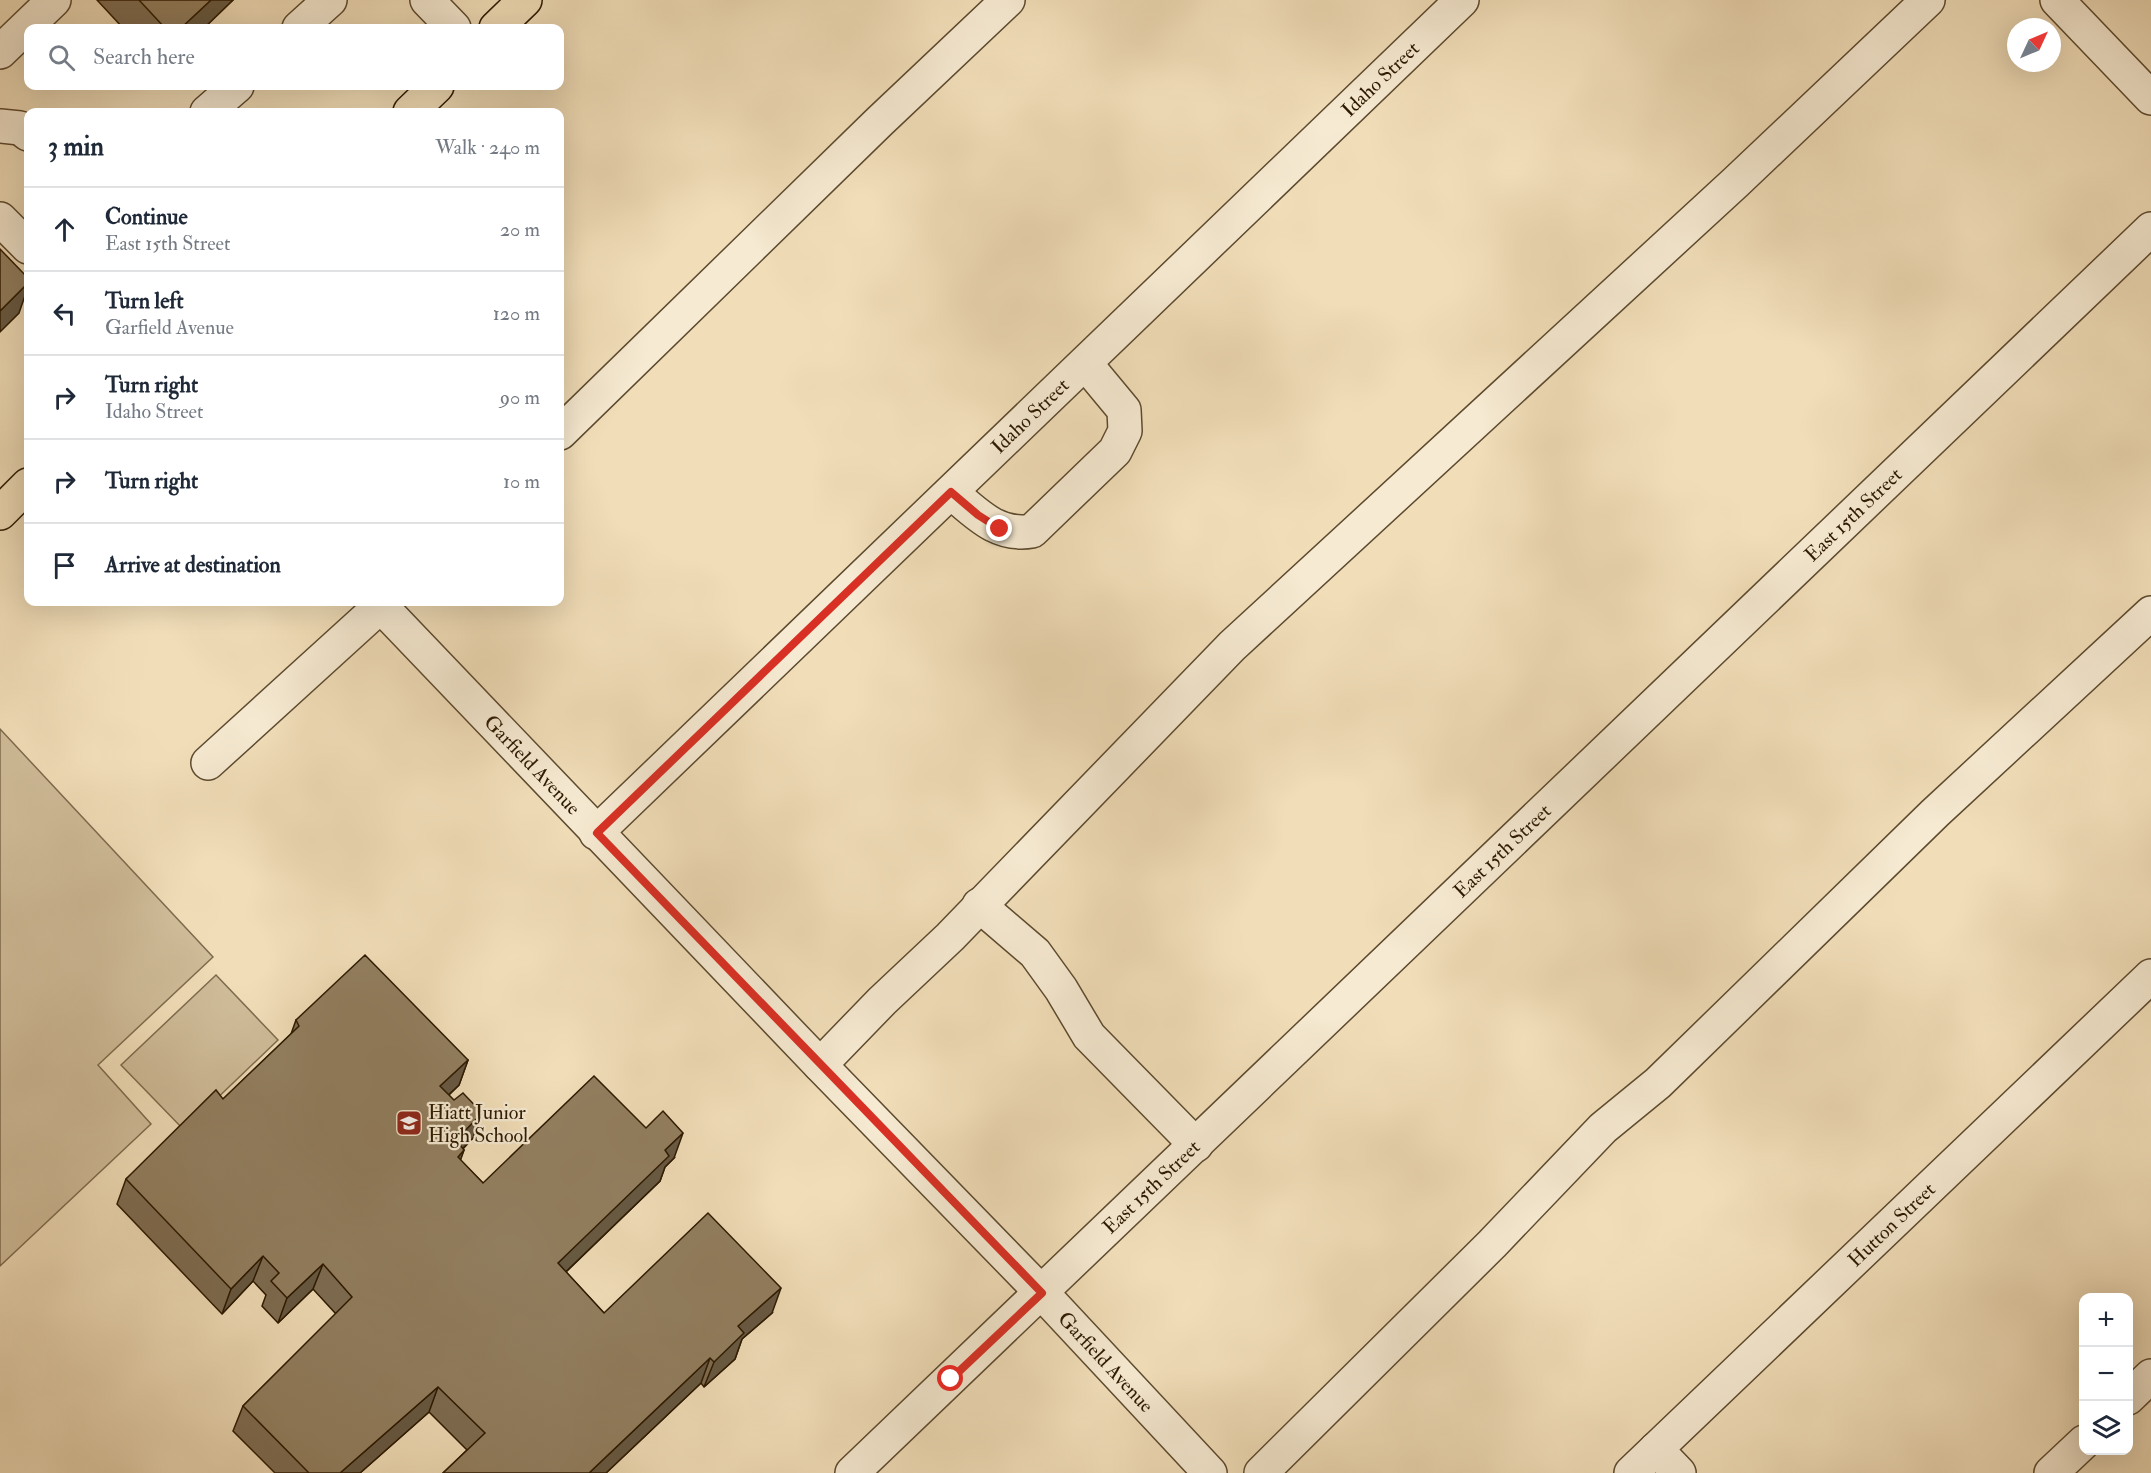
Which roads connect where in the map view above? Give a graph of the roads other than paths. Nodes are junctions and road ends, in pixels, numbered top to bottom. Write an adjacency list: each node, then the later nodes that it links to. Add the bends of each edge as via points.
1 (54, 0): 9 (street)
2 (330, 0): 10 (street)
3 (427, 0): 11 (street)
4 (525, 0): 12 (main road)
5 (1008, 0): 26 (street)
6 (1462, 0): 25 (street, Idaho Street)
7 (1928, 0): 33 (street, via 1232,646)
8 (2057, 0): 17 (street)
9 (29, 24)
10 (303, 24)
11 (450, 24)
12 (500, 24)
13 (24, 29): 14 (street)
14 (0, 52)
15 (232, 90): 18 (street)
16 (433, 90): 19 (main road)
17 (2151, 98)
18 (212, 108)
19 (414, 108)
20 (0, 126): 21 (street)
21 (24, 131)
22 (0, 219): 24 (street)
23 (2151, 229): 36 (street, East 15th Street)
24 (24, 243)
25 (1085, 363): 27 (street, Idaho Street); 27 (street, via 1124,410 1125,431 1115,450 1032,531 1017,534 1000,529)
26 (564, 429)
27 (951, 492): 32 (street, Idaho Street)
28 (378, 606): 31 (street)
29 (384, 606): 32 (street, Garfield Avenue)
30 (2151, 613): 44 (street, via 1935,813 1658,1083 1602,1128)
31 (208, 763)
32 (597, 833): 35 (street, Garfield Avenue)
33 (979, 905): 35 (street); 36 (street, via 1035,953 1089,1036)
34 (2151, 976): 41 (street, Hutton Street)
35 (820, 1065): 37 (street, Garfield Avenue)
36 (1196, 1145): 37 (street, East 15th Street)
37 (1042, 1293): 42 (street, East 15th Street); 43 (street, Garfield Avenue)
38 (2151, 1376): 39 (street)
39 (2133, 1393)
40 (2079, 1447): 47 (street)
41 (1656, 1449): 45 (street, Hutton Street); 46 (street)
42 (852, 1473)
43 (1210, 1473)
44 (1260, 1473)
45 (1632, 1473)
46 (1679, 1473)
47 (2051, 1473)

